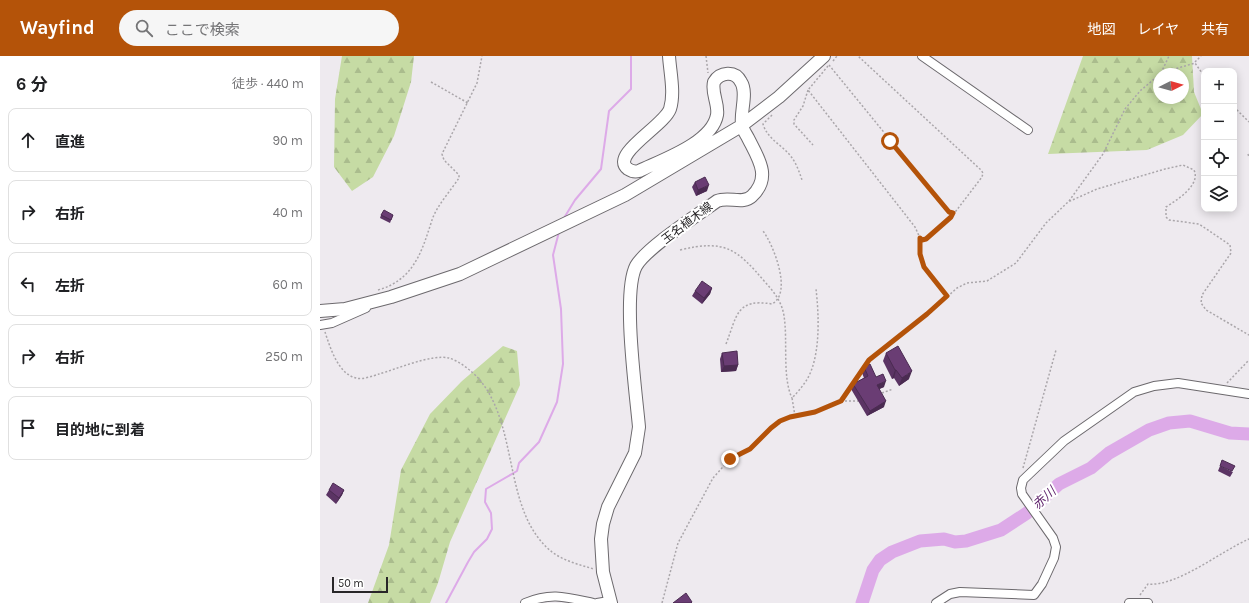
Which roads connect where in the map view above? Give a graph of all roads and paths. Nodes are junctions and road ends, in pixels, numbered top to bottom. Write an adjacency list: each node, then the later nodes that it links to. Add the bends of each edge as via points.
1 (482, 56): 18 (path, via 477,83)
2 (669, 56): 14 (main road, via 669,110 660,123 625,154 626,168 639,171 692,144 708,131 717,115 713,85)
3 (706, 56): 14 (path, via 708,72)
4 (837, 56): 9 (path)
5 (858, 56): 29 (path, via 984,173)
6 (922, 56): 23 (street)
7 (1169, 56): 11 (path)
8 (1201, 56): 10 (path)
9 (826, 61): 17 (path); 22 (main road); 29 (path, via 949,212)
10 (1195, 63): 12 (path); 13 (path)
11 (1163, 68)
12 (1179, 68)
13 (1201, 72)
14 (716, 79): 22 (main road, 玉名植木線, via 728,73 741,81)
15 (1153, 80): 28 (path, via 1125,109 1103,154)
16 (431, 82): 18 (path)
17 (808, 90): 24 (path, via 794,124); 31 (path, via 915,227)
18 (468, 103): 34 (path, via 442,154 459,178 432,219 421,254 411,269 398,280)
19 (1237, 110): 21 (path)
20 (776, 112): 27 (path, via 763,124 764,128 777,145 792,158)
21 (1249, 122)
22 (742, 126): 36 (main road, via 594,211 460,274); 54 (main road, 玉名植木線, via 762,170 760,186 751,198 724,198 701,212 646,254 636,265 632,277 630,312 638,441 635,453 602,524)
23 (1028, 130)
24 (813, 145)
25 (1248, 154): 26 (path)
26 (1249, 157)
27 (802, 180)
28 (1068, 202): 35 (path, via 1046,223 1016,263 987,281 967,283); 40 (path, via 1096,189 1165,169 1183,165 1194,170 1194,182 1181,197 1166,207 1166,217 1169,220 1199,224 1230,245 1231,253 1202,296 1201,302 1206,310)
29 (953, 213): 31 (path, via 926,239)
30 (763, 230): 37 (path, via 780,268)
31 (920, 238): 35 (path, via 920,254 924,267)
32 (680, 250): 37 (path, via 712,247 736,252)
33 (816, 289): 48 (path, via 818,324 812,369)
34 (378, 290)
35 (947, 296): 50 (path, via 869,360)
36 (391, 297): 38 (main road, via 345,309); 39 (street, via 332,323)
37 (778, 298): 41 (path, via 772,304 751,302 743,306); 48 (path, via 784,315 787,374)
38 (320, 312)
39 (321, 325): 54 (path, via 332,352 344,371 356,379 448,358 470,371 479,379 495,406 515,481 533,529 553,552 569,561)
40 (1249, 335)
41 (726, 344)
42 (1056, 350): 52 (path, via 1023,470)
43 (1249, 360): 44 (path)
44 (1221, 388): 47 (street); 52 (street, via 1178,383 1134,392 1064,441)
45 (893, 389): 46 (path)
46 (882, 393)
47 (1249, 394)
48 (792, 398): 51 (path)
49 (865, 399): 50 (path)
50 (841, 401): 51 (path, via 815,412)
51 (795, 416): 61 (path, via 780,421 750,449 730,459 713,478 678,543)
52 (1023, 480): 55 (street, via 1022,494 1056,546 1054,558)
53 (1249, 539): 57 (path, via 1174,579 1158,585 1148,584 1140,595)
54 (603, 572): 56 (main road, 玉名植木線)
55 (1035, 599): 62 (street, via 960,592 950,594)
56 (610, 602): 60 (street)
57 (1144, 602): 63 (street)
58 (525, 603): 59 (street, via 539,597 560,596)
59 (593, 603)
60 (596, 603)
61 (662, 603)
62 (936, 603)
63 (1129, 603)

